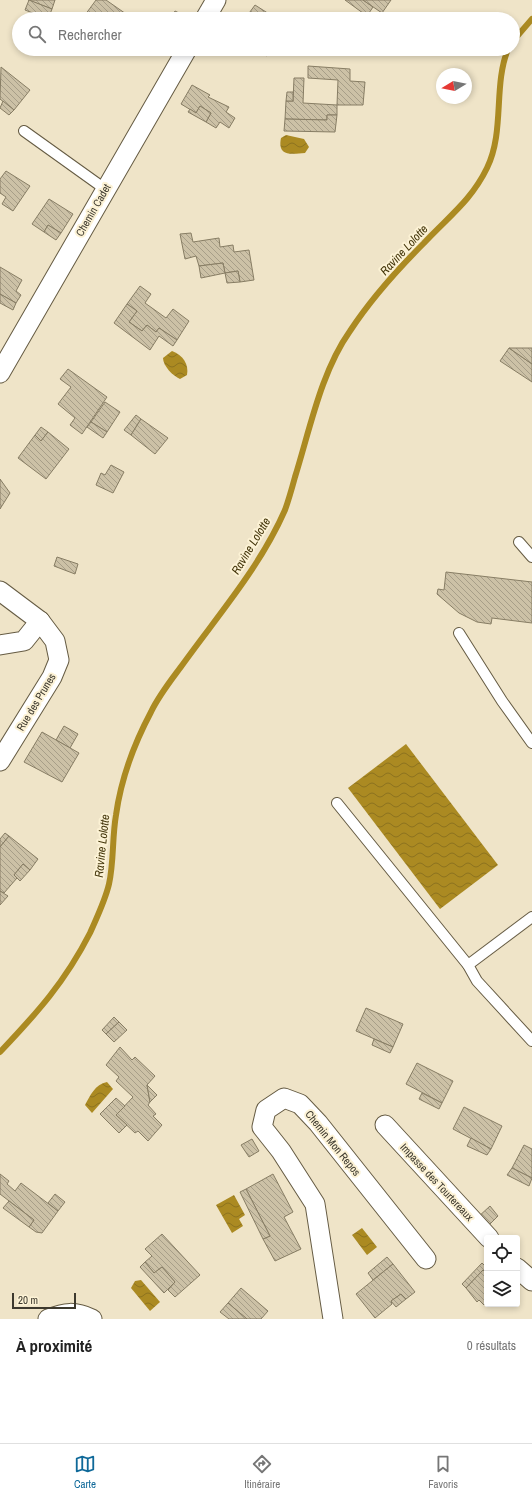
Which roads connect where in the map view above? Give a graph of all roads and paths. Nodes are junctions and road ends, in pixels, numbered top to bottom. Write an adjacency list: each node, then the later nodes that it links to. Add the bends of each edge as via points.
1 (216, 0): 2 (street)
2 (209, 12)
3 (184, 56): 5 (street, Chemin Cadet)
4 (24, 131): 5 (lane)
5 (105, 189): 6 (street, Chemin Cadet)
6 (0, 372)
7 (519, 542): 8 (lane)
8 (532, 556)
9 (0, 591): 10 (street, Rue des Prunes)
10 (40, 621): 12 (street, via 24,641); 14 (street, Rue des Prunes, via 55,642 59,660 52,677)
11 (459, 633): 13 (lane)
12 (0, 646)
13 (532, 743)
14 (0, 761)
15 (337, 803): 17 (lane)
16 (532, 917): 17 (lane)
17 (468, 965): 18 (lane, via 476,981)
18 (532, 1041)
19 (385, 1125): 20 (street, Impasse des Tourtereaux)
20 (486, 1235)
21 (426, 1259): 26 (street, Chemin Mon Repos, via 318,1123 300,1104 284,1098 266,1110 262,1127 281,1151 315,1204)
22 (520, 1271): 23 (street)
23 (532, 1281)
24 (48, 1319): 25 (street, via 63,1313 82,1314)
25 (92, 1319)
26 (333, 1319)

